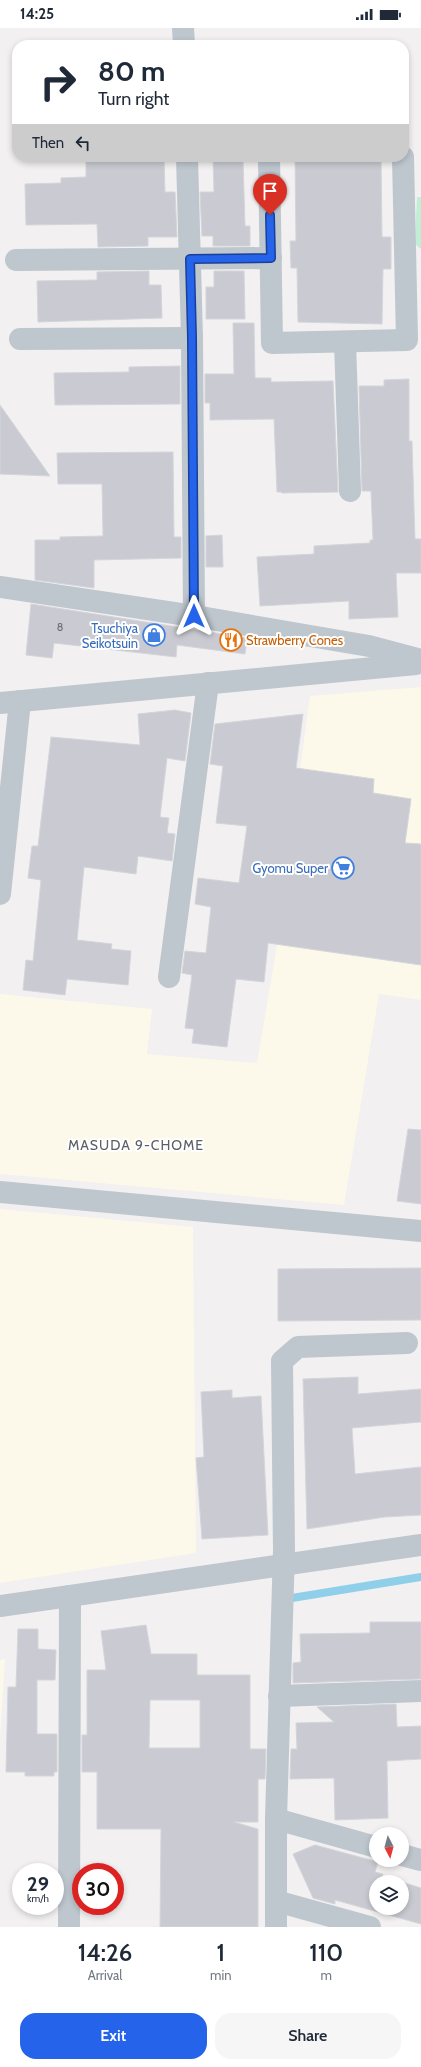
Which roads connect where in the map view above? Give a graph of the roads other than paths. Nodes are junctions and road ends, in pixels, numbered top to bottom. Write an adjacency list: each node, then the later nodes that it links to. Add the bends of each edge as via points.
1 (183, 28): 2 (street)
2 (184, 40)
3 (187, 162): 7 (street)
4 (269, 162): 6 (street)
5 (403, 162): 9 (street)
6 (271, 258): 7 (street); 12 (street, via 272,343)
7 (190, 259): 8 (street); 10 (street)
8 (16, 260)
9 (413, 274): 12 (street, via 407,340)
10 (192, 338): 11 (street); 15 (street)
11 (20, 340)
12 (345, 342): 13 (street)
13 (350, 491)
14 (0, 587): 15 (street)
15 (194, 616): 16 (street, via 369,646)
16 (421, 660)
17 (421, 663): 18 (street)
18 (208, 684): 19 (street); 21 (street)
19 (10, 702): 20 (street)
20 (0, 894)
21 (169, 977)
22 (0, 1192): 23 (street)
23 (421, 1231)
24 (407, 1343): 26 (street, via 298,1347 282,1361)
25 (421, 1545): 26 (street)
26 (283, 1565): 27 (street); 30 (street)
27 (70, 1596): 28 (street); 36 (street)
28 (0, 1606)
29 (421, 1691): 30 (street)
30 (279, 1696): 31 (street)
31 (276, 1819): 32 (street); 35 (street)
32 (369, 1845)
33 (409, 1857): 34 (street)
34 (421, 1860)
35 (276, 1900): 37 (street); 38 (street)
36 (69, 1927)
37 (276, 1927)
38 (370, 1927)

